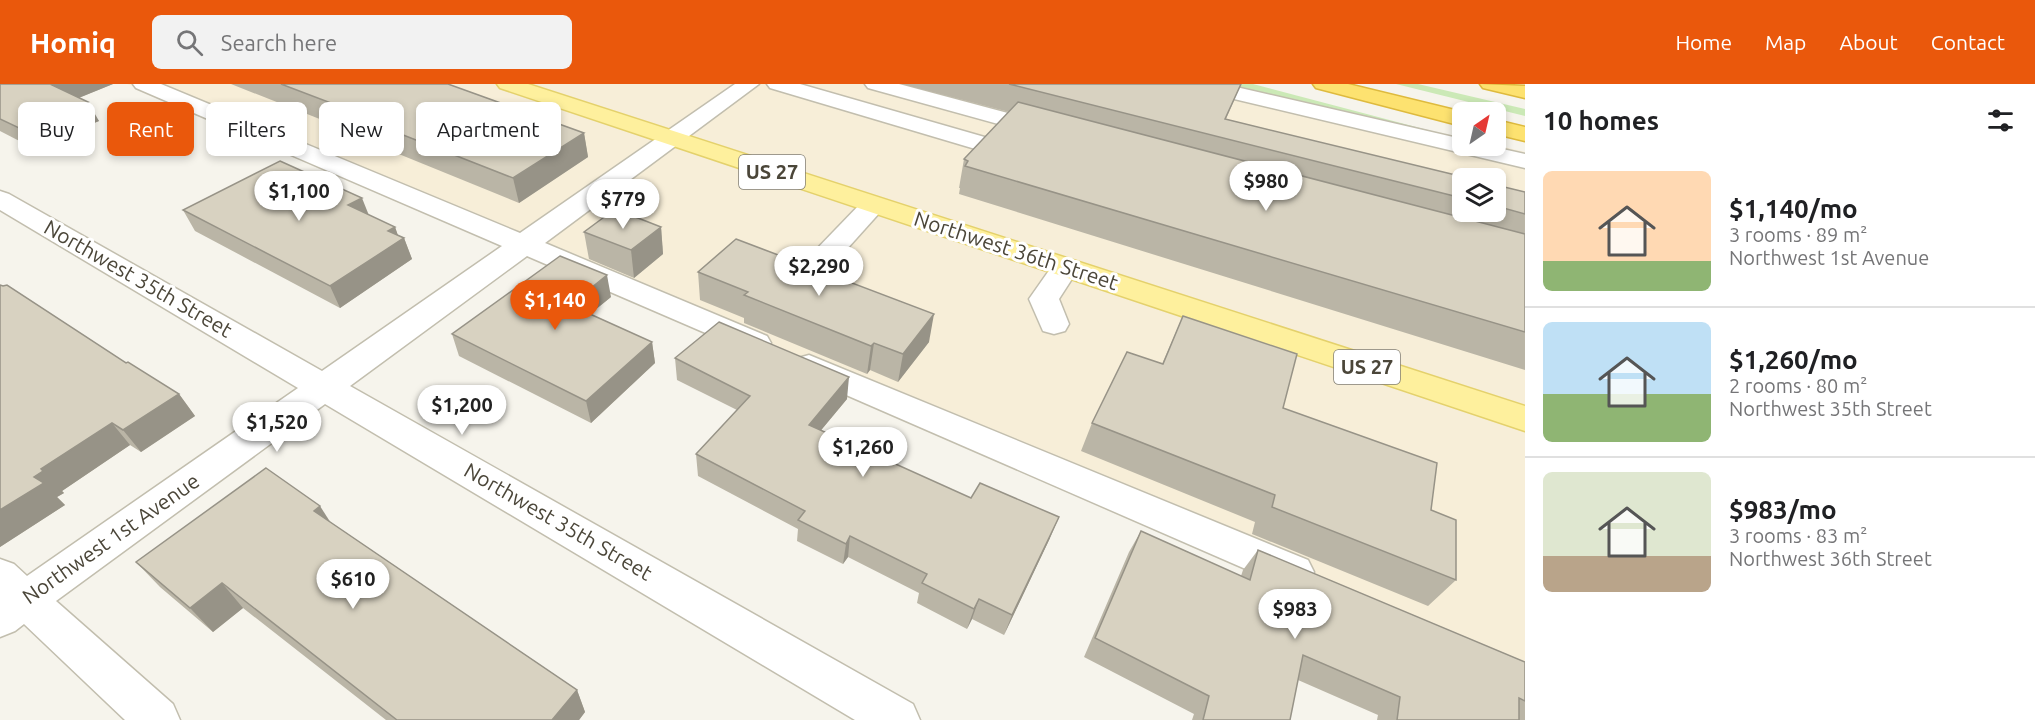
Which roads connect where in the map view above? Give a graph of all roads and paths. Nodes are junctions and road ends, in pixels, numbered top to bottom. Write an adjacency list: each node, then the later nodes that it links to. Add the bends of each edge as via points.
1 (143, 84): 21 (street)
2 (507, 84): 16 (main road, Northwest 36th Street / US 27)
3 (749, 84): 16 (street, Northwest 1st Avenue)
4 (777, 84): 17 (street)
5 (875, 84): 15 (street)
6 (1196, 84): 10 (street)
7 (1323, 84): 11 (highway)
8 (1490, 84): 9 (highway)
9 (1525, 92)
10 (1312, 111): 13 (street); 18 (street)
11 (1452, 116)
12 (1506, 129): 14 (highway)
13 (1308, 134)
14 (1525, 134)
15 (1069, 136)
16 (670, 139): 20 (main road, Northwest 36th Street / US 27); 21 (street, Northwest 1st Avenue)
17 (980, 143)
18 (1525, 161)
19 (0, 200): 25 (street, Northwest 35th Street)
20 (873, 205): 22 (street); 23 (main road, Northwest 36th Street / US 27)
21 (523, 244): 25 (street, Northwest 1st Avenue); 27 (street)
22 (819, 263)
23 (1065, 268): 24 (street, via 1044,299); 26 (main road, Northwest 36th Street / US 27)
24 (1054, 324)
25 (326, 387): 28 (street, Northwest 1st Avenue); 30 (street, Northwest 35th Street)
26 (1525, 419)
27 (1328, 586)
28 (9, 598): 29 (street)
29 (157, 720)
30 (897, 720)

